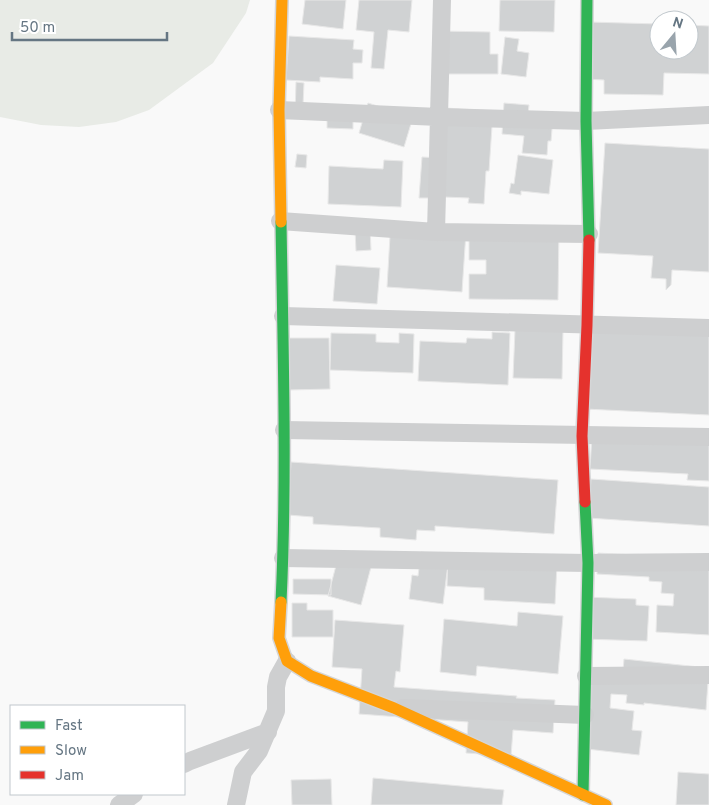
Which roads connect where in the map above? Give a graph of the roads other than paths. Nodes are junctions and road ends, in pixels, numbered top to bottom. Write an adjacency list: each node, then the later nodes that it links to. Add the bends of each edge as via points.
1 (282, 0): 4 (street)
2 (442, 0): 6 (street)
3 (587, 0): 7 (street)
4 (279, 110): 6 (street); 8 (street)
5 (709, 115): 7 (street)
6 (439, 117): 7 (street); 9 (street)
7 (586, 121): 10 (street)
8 (280, 221): 9 (street); 11 (street)
9 (436, 232): 10 (street)
10 (589, 234): 12 (street)
11 (283, 316): 12 (street); 14 (street)
12 (587, 325): 13 (street); 15 (street)
13 (709, 328)
14 (284, 430): 15 (street); 17 (street)
15 (582, 436): 16 (street); 19 (street)
16 (709, 437)
17 (283, 558): 19 (street); 20 (street, via 279,638)
18 (709, 562): 19 (street)
19 (588, 563): 22 (street)
20 (286, 661): 23 (street, via 310,676); 25 (street, via 278,677 276,712)
21 (709, 675): 22 (street)
22 (586, 676): 24 (street)
23 (394, 708): 24 (street); 28 (street)
24 (585, 715): 28 (street)
25 (268, 732): 26 (street); 30 (street, via 243,772)
26 (185, 764)
27 (133, 795): 29 (street)
28 (583, 795): 31 (street)
29 (119, 805)
30 (236, 805)
31 (606, 805)

